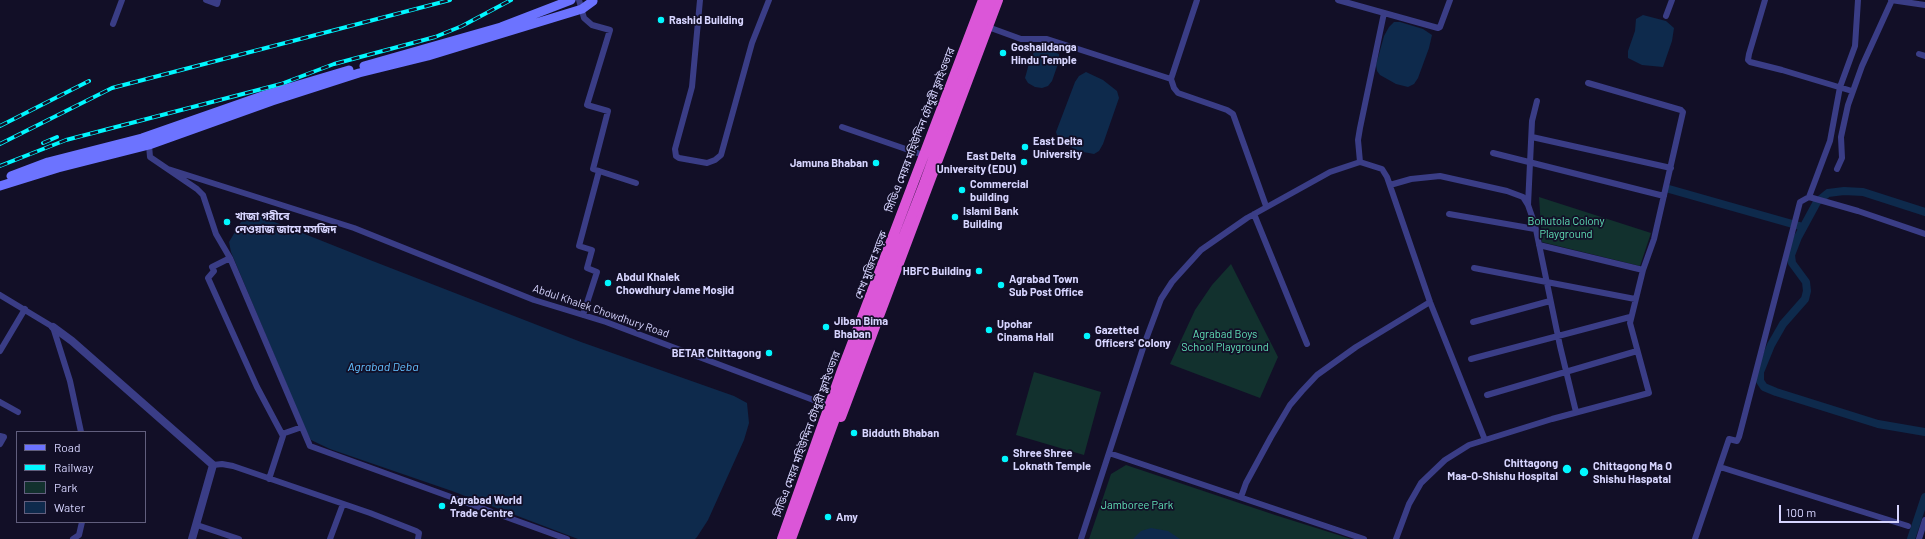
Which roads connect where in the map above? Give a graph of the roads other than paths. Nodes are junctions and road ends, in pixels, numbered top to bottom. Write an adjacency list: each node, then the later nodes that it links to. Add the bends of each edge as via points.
1 (122, 0): 22 (street)
2 (206, 0): 3 (street, via 217,4)
3 (218, 0)
4 (571, 0): 40 (main road, via 501,26 265,95 142,138 48,162)
5 (593, 0): 18 (main road)
6 (700, 0): 7 (street, via 692,87 674,149 676,156 680,158 707,163 721,155 752,43)
7 (769, 0)
8 (984, 0): 33 (highway, শেখ মুজিব সড়ক); 101 (highway, সিডিএ মেয়র মহিউদ্দিন চৌধুরী ফ্লাইওভার, bridge, via 840,377)
9 (991, 0): 102 (highway, bridge)
10 (998, 0): 23 (highway)
11 (1197, 0): 24 (street)
12 (1450, 0): 20 (street, via 1438,28)
13 (1672, 0): 21 (street)
14 (1765, 0): 26 (street, via 1748,60)
15 (1858, 0): 26 (street, via 1855,46)
16 (1891, 0): 19 (street); 27 (street)
17 (1343, 1): 20 (street)
18 (580, 5): 31 (main road, via 428,56 358,73); 39 (street, via 584,18 592,25 610,30 587,105 608,111 593,169)
19 (1925, 5)
20 (1384, 13): 34 (street, via 1358,140)
21 (1666, 16)
22 (113, 24)
23 (988, 28): 24 (street, via 1021,38 1046,40); 76 (highway)
24 (1171, 79): 48 (street, via 1178,93 1232,114)
25 (1588, 83): 37 (street, via 1682,110 1683,116)
26 (1840, 87): 27 (street); 46 (street, via 1831,137)
27 (1852, 91): 38 (street, via 1841,137 1842,158)
28 (1537, 101): 30 (street, via 1532,121)
29 (842, 127): 33 (street)
30 (1532, 137): 35 (street); 37 (street)
31 (149, 145): 36 (street, via 150,157); 40 (main road)
32 (1493, 153): 35 (street)
33 (926, 156): 75 (highway, শেখ মুজিব সড়ক)
34 (1360, 162): 43 (street, via 1382,169); 48 (street, via 1330,172)
35 (1530, 162): 45 (street); 47 (street)
36 (168, 168): 54 (street, via 203,195 216,234); 63 (street, Abdul Khalek Chowdhury Road, via 354,228 534,300)
37 (1671, 168): 45 (street)
38 (1837, 169)
39 (599, 171): 42 (street); 63 (street, via 579,246 592,250 587,268 597,272)
40 (19, 176): 41 (main road); 44 (main road)
41 (0, 180)
42 (636, 183)
43 (1390, 185): 47 (street, via 1411,179 1440,176 1518,194); 61 (street)
44 (0, 186)
45 (1664, 196): 56 (street, via 1654,239)
46 (1810, 198): 52 (street); 87 (street, via 1800,202 1741,432 1737,440 1729,439)
47 (1528, 205): 51 (street)
48 (1266, 206): 49 (street)
49 (1254, 214): 68 (street); 85 (street, via 1201,250 1160,299)
50 (1449, 214): 51 (street)
51 (1535, 229): 53 (street)
52 (1925, 234)
53 (1539, 245): 56 (street); 57 (street)
54 (230, 258): 79 (street); 81 (street, via 212,267 214,271 208,278 257,387)
55 (1474, 268): 57 (street)
56 (1643, 270): 59 (street)
57 (1546, 282): 59 (street); 60 (street)
58 (0, 295): 62 (street)
59 (1635, 299): 64 (street)
60 (1550, 301): 65 (street); 67 (street)
61 (1430, 302): 83 (street); 89 (street, via 1356,347 1317,375 1290,405 1246,483)
62 (25, 309): 66 (street); 69 (street)
63 (583, 315): 75 (street, Abdul Khalek Chowdhury Road, via 678,348)
64 (1630, 317): 67 (street); 70 (street)
65 (1473, 322)
66 (53, 327): 80 (street, via 70,381); 86 (street)
67 (1557, 336): 71 (street); 72 (street)
68 (1307, 344)
69 (0, 351)
70 (1637, 351): 72 (street); 78 (street, via 1649,393)
71 (1471, 360)
72 (1566, 372): 73 (street); 78 (street)
73 (1486, 395)
74 (0, 402): 77 (street)
75 (831, 407): 76 (street, Abdul Khalek Chowdhury Road); 101 (highway, শেখ মুজিব সড়ক)
76 (843, 411): 103 (highway)
77 (18, 412)
78 (1576, 412): 83 (street)
79 (302, 427): 81 (street); 100 (street, via 310,446)
80 (81, 431)
81 (282, 434): 88 (street, via 284,439)
82 (0, 436): 84 (street, via 4,437)
83 (1485, 440): 106 (street, via 1469,445 1445,460 1421,483 1409,504)
84 (0, 444)
85 (1109, 453): 89 (street); 104 (street)
86 (213, 465): 88 (street, via 233,466); 93 (street)
87 (1720, 467): 94 (street); 107 (street)
88 (269, 479): 90 (street)
89 (1241, 497): 105 (street)
90 (343, 504): 98 (street); 99 (street, via 416,531 419,533)
91 (1925, 520): 108 (street)
92 (82, 523): 95 (street, via 79,535)
93 (197, 525): 96 (street); 97 (street)
94 (1908, 526)
95 (73, 539)
96 (192, 539)
97 (239, 539)
98 (330, 539)
99 (418, 539)
100 (567, 539)
101 (782, 539)
102 (791, 539)
103 (796, 539)
104 (1081, 539)
105 (1364, 539)
106 (1396, 539)
107 (1695, 539)
108 (1919, 539)

